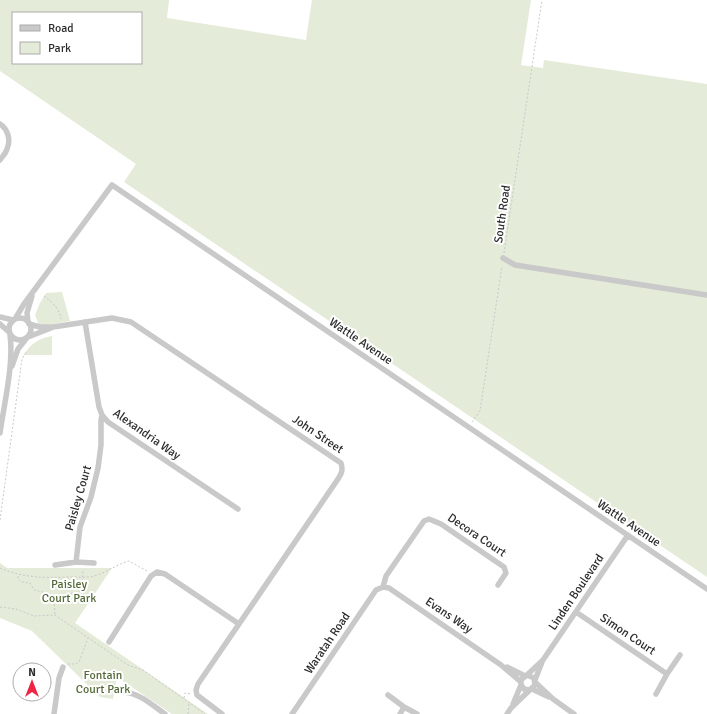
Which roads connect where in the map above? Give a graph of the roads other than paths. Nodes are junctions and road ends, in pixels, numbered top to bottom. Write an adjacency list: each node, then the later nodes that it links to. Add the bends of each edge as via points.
1 (0, 124): 2 (street, via 9,138 7,150)
2 (0, 160)
3 (503, 258): 5 (street, via 515,265)
4 (34, 292): 7 (street, Wattle Avenue); 9 (street, Wattle Avenue, via 27,313); 20 (street, Wattle Avenue, via 112,186)
5 (707, 295)
6 (0, 317): 7 (street)
7 (14, 320): 9 (street, via 22,318); 12 (street, via 9,325)
8 (85, 322): 11 (street, John Street); 17 (street, Alexandria Way); 28 (street, John Street, via 112,318 131,322 341,463 342,474)
9 (29, 323): 11 (street, John Street, via 40,327); 13 (street, via 31,331)
10 (0, 324): 12 (street)
11 (53, 327): 13 (street, John Street)
12 (9, 334): 13 (street, via 16,340); 14 (street)
13 (27, 338): 14 (street, via 18,349)
14 (9, 374): 16 (street)
15 (0, 390): 16 (street)
16 (6, 394): 18 (street)
17 (102, 415): 19 (street, Alexandria Way, via 108,422); 21 (street, Paisley Court, via 98,468 80,527)
18 (0, 433)
19 (238, 510)
20 (628, 535): 26 (street, Wattle Avenue); 27 (street, Linden Boulevard)
21 (76, 562): 22 (street); 23 (street)
22 (94, 563)
23 (55, 565)
24 (498, 585): 25 (street, Decora Court, via 506,573 504,567 442,524 429,519 424,521 386,576)
25 (383, 586): 32 (street, Evans Way, via 390,588); 48 (street, Waratah Road, via 376,590)
26 (707, 589)
27 (576, 612): 31 (street, Linden Boulevard); 34 (street, Simon Court)
28 (239, 624): 29 (street, via 165,574 157,572 153,574); 47 (street, John Street, via 196,690 197,695)
29 (109, 642)
30 (680, 655): 34 (street)
31 (543, 660): 35 (street); 36 (street)
32 (501, 665): 35 (street, Evans Way); 37 (street, Evans Way)
33 (63, 667): 45 (street)
34 (667, 674): 41 (street)
35 (526, 676): 36 (street, via 532,676); 37 (street)
36 (536, 681): 38 (street); 42 (street)
37 (521, 683): 38 (street, via 524,689); 44 (street)
38 (530, 690): 42 (street); 44 (street)
39 (123, 692): 46 (street, via 139,696)
40 (388, 694): 43 (street)
41 (656, 694)
42 (553, 699): 52 (street)
43 (404, 707): 49 (street); 50 (street)
44 (511, 708): 51 (street)
45 (54, 714)
46 (165, 714)
47 (222, 714)
48 (292, 714)
49 (400, 714)
50 (417, 714)
51 (507, 714)
52 (574, 714)

